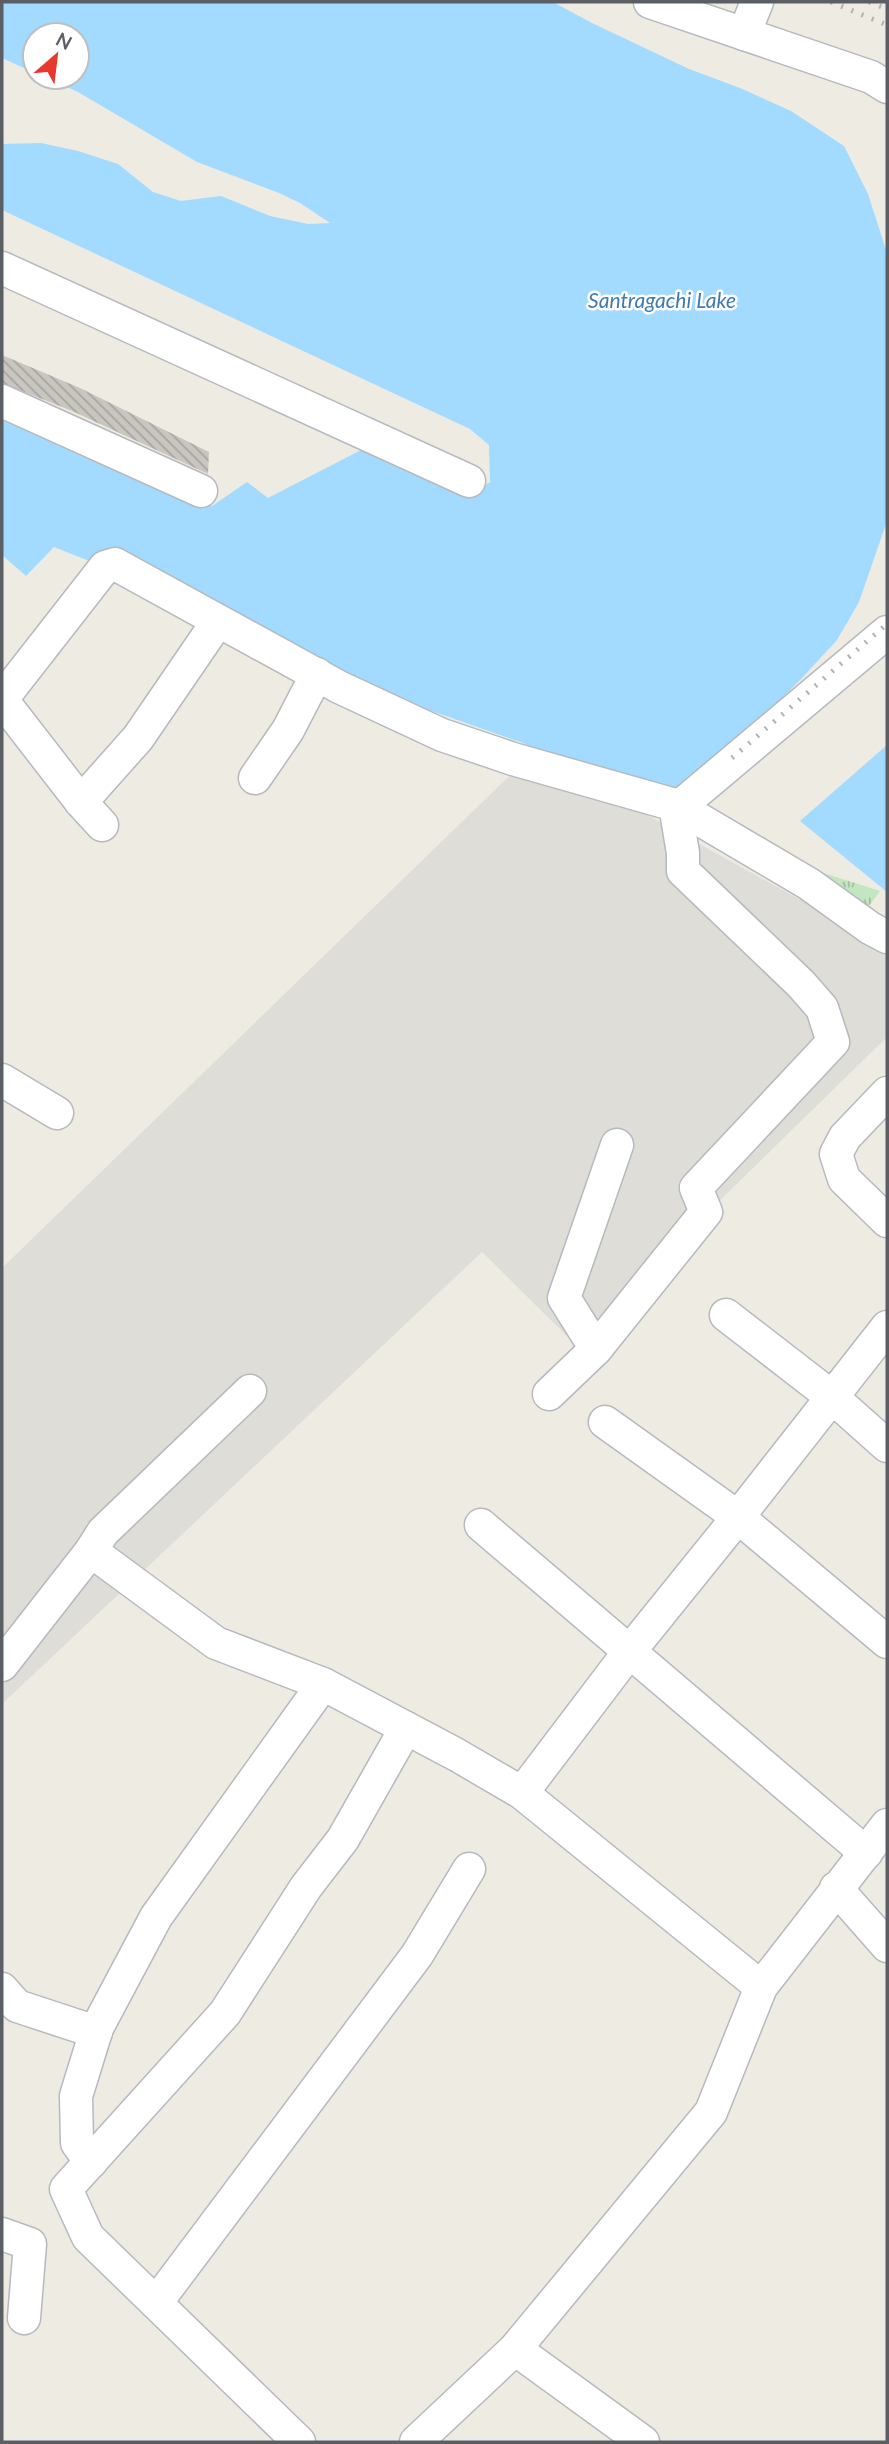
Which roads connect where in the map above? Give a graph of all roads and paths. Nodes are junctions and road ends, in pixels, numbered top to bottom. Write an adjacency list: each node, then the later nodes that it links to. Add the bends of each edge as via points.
1 (650, 2): 3 (street)
2 (757, 2): 3 (street)
3 (744, 34): 4 (street)
4 (887, 86)
5 (2, 268): 7 (street)
6 (2, 401): 8 (street)
7 (469, 481)
8 (201, 491)
9 (219, 621): 11 (street); 12 (street, via 115,564 105,567); 14 (street, via 138,738)
10 (887, 632): 15 (street)
11 (317, 674): 13 (street, via 288,730); 15 (street, via 442,735)
12 (2, 700): 14 (street)
13 (255, 778)
14 (80, 802): 16 (street)
15 (677, 806): 17 (street, via 809,884); 25 (street, via 683,871 801,984 822,1008 833,1042 696,1188 706,1212)
16 (102, 825)
17 (887, 937)
18 (2, 1080): 20 (street)
19 (887, 1093): 22 (street, via 845,1137 836,1154 844,1179)
20 (57, 1113)
21 (617, 1145): 25 (street, via 564,1298)
22 (887, 1221)
23 (726, 1315): 28 (street)
24 (887, 1327): 28 (street)
25 (596, 1349): 27 (street)
26 (250, 1391): 33 (street, via 103,1532)
27 (549, 1394)
28 (832, 1397): 30 (street); 31 (street)
29 (605, 1422): 31 (street)
30 (887, 1446)
31 (738, 1517): 34 (street); 35 (street)
32 (481, 1525): 35 (street)
33 (91, 1551): 36 (street); 37 (street, via 216,1643)
34 (887, 1642)
35 (629, 1652): 39 (street); 41 (street)
36 (2, 1665)
37 (323, 1684): 38 (street); 47 (street, via 156,1917)
38 (406, 1728): 39 (street); 48 (street, via 342,1839 225,2013)
39 (522, 1794): 45 (street)
40 (887, 1825): 41 (street)
41 (866, 1853): 43 (street)
42 (469, 1869): 50 (street, via 416,1955)
43 (837, 1888): 44 (street); 45 (street)
44 (887, 1946)
45 (761, 1987): 52 (street, via 711,2112)
46 (2, 1989): 47 (street, via 17,2006)
47 (96, 2032): 48 (street, via 76,2096 77,2143)
48 (91, 2162): 50 (street, via 66,2189 71,2201 88,2237)
49 (2, 2234): 51 (street, via 30,2244)
50 (156, 2303): 53 (street)
51 (24, 2318)
52 (515, 2349): 54 (street); 55 (street)
53 (299, 2442)
54 (416, 2442)
55 (643, 2442)

